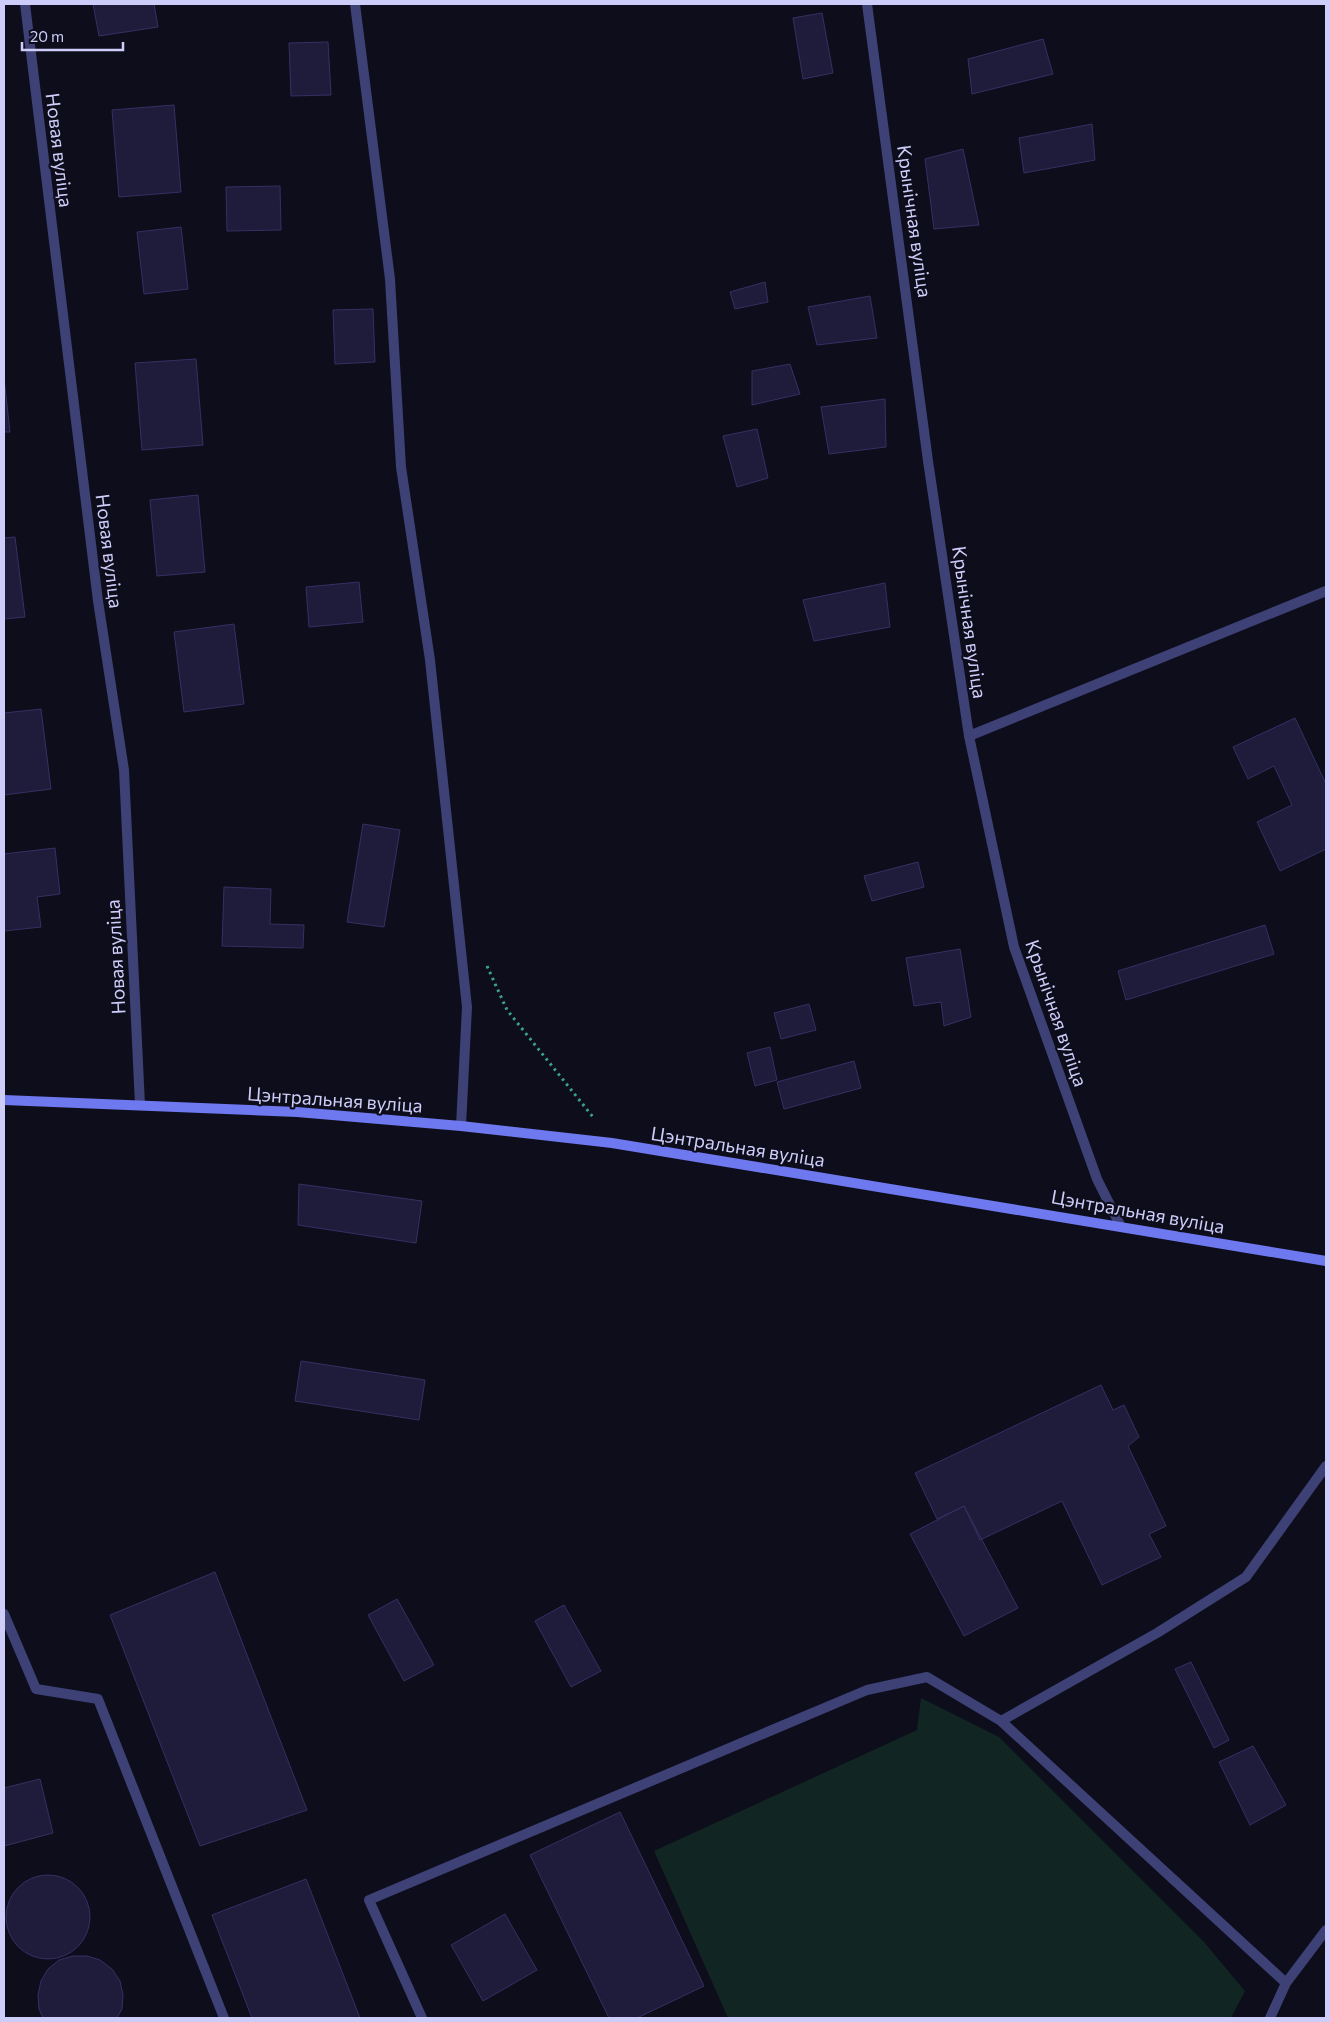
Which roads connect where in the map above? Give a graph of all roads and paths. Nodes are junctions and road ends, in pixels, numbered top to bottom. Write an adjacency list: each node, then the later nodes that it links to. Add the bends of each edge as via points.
1 (25, 4): 8 (street, Новая вуліца, via 98,601 124,770)
2 (355, 4): 9 (street, via 390,279 401,467 430,660 467,1007)
3 (867, 4): 5 (street, Крынічная вуліца, via 928,461)
4 (1326, 591): 5 (street)
5 (969, 736): 11 (street, Крынічная вуліца, via 1014,947 1097,1179)
6 (483, 959): 10 (path, via 507,1010 576,1093)
7 (4, 1100): 8 (street, Цэнтральная вуліца)
8 (140, 1105): 9 (street, Цэнтральная вуліца, via 298,1112)
9 (460, 1126): 10 (street, Цэнтральная вуліца)
10 (612, 1143): 11 (street, Цэнтральная вуліца)
11 (1120, 1225): 12 (street, Цэнтральная вуліца)
12 (1326, 1261)
13 (1326, 1466): 15 (street, via 1246,1577 1157,1633)
14 (4, 1614): 18 (street, via 36,1689 98,1699)
15 (1001, 1721): 17 (street); 19 (street, via 927,1677 867,1690 369,1900)
16 (1326, 1930): 17 (street)
17 (1286, 1983): 20 (street)
18 (224, 2018)
19 (422, 2018)
20 (1270, 2018)

